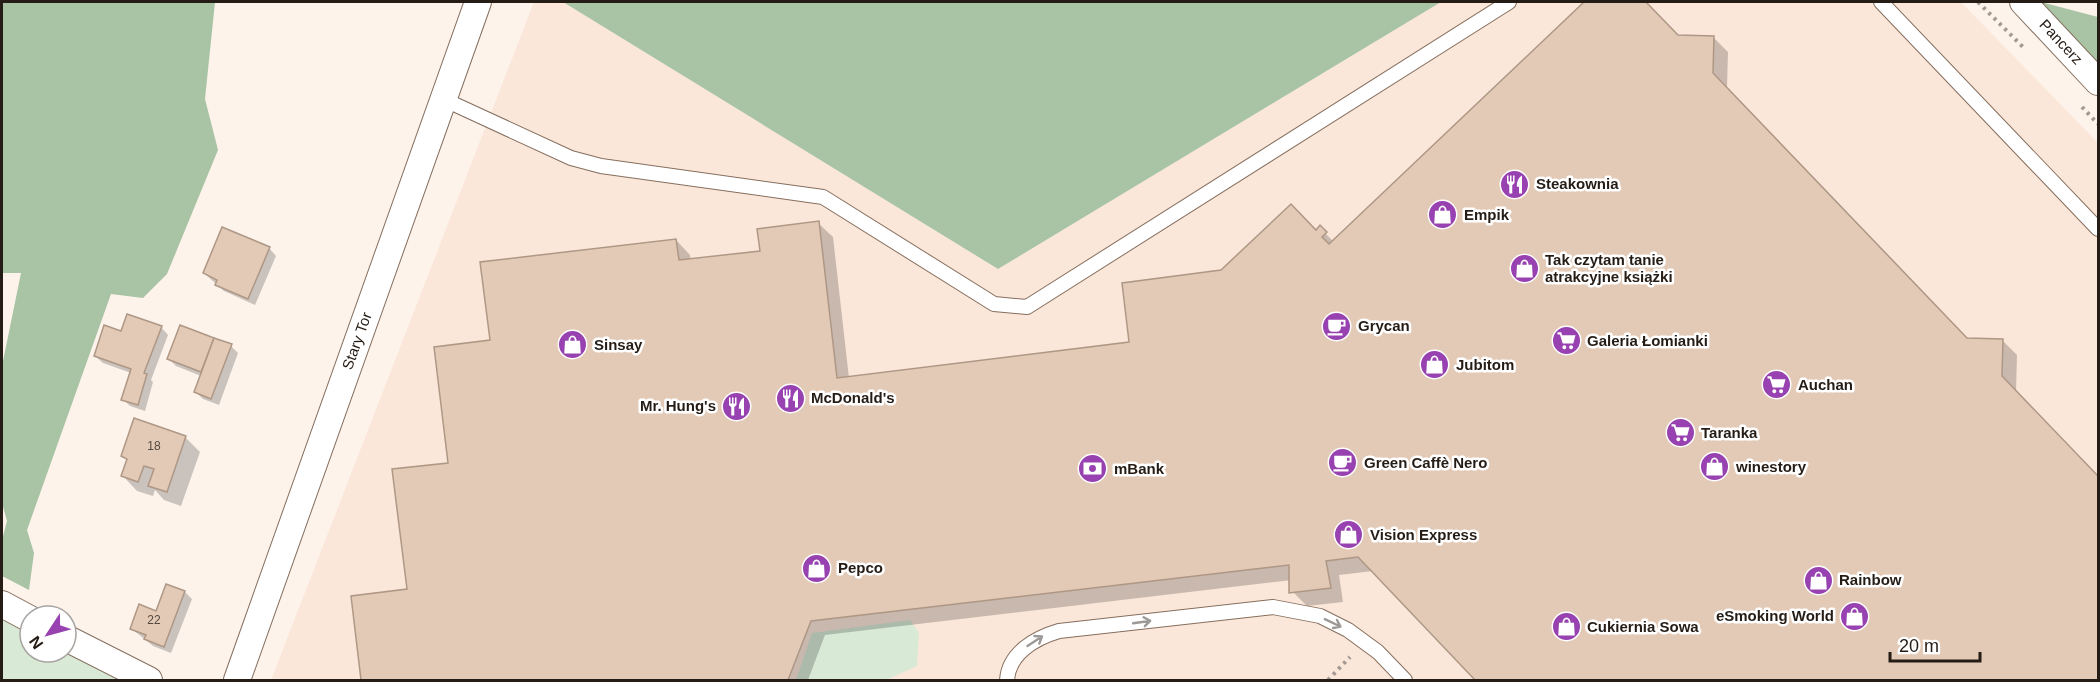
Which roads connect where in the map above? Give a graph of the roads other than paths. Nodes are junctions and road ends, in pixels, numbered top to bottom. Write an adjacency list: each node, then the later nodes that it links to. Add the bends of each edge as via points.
1 (478, 2): 6 (street, Stary Tor)
2 (1509, 2): 6 (lane, via 1027,307 994,304 823,197 601,166 571,158)
3 (1881, 2): 7 (lane)
4 (2023, 2): 5 (street, Pancerz)
5 (2098, 82)
6 (443, 99): 12 (street, Stary Tor)
7 (2098, 229)
8 (2, 604): 9 (street)
9 (18, 613)
10 (78, 644): 11 (street)
11 (149, 681)
12 (237, 681)
13 (1007, 681): 14 (lane, one-way to 14, via 1017,656 1042,635 1273,607 1320,616 1348,630 1378,652)
14 (1405, 681)

